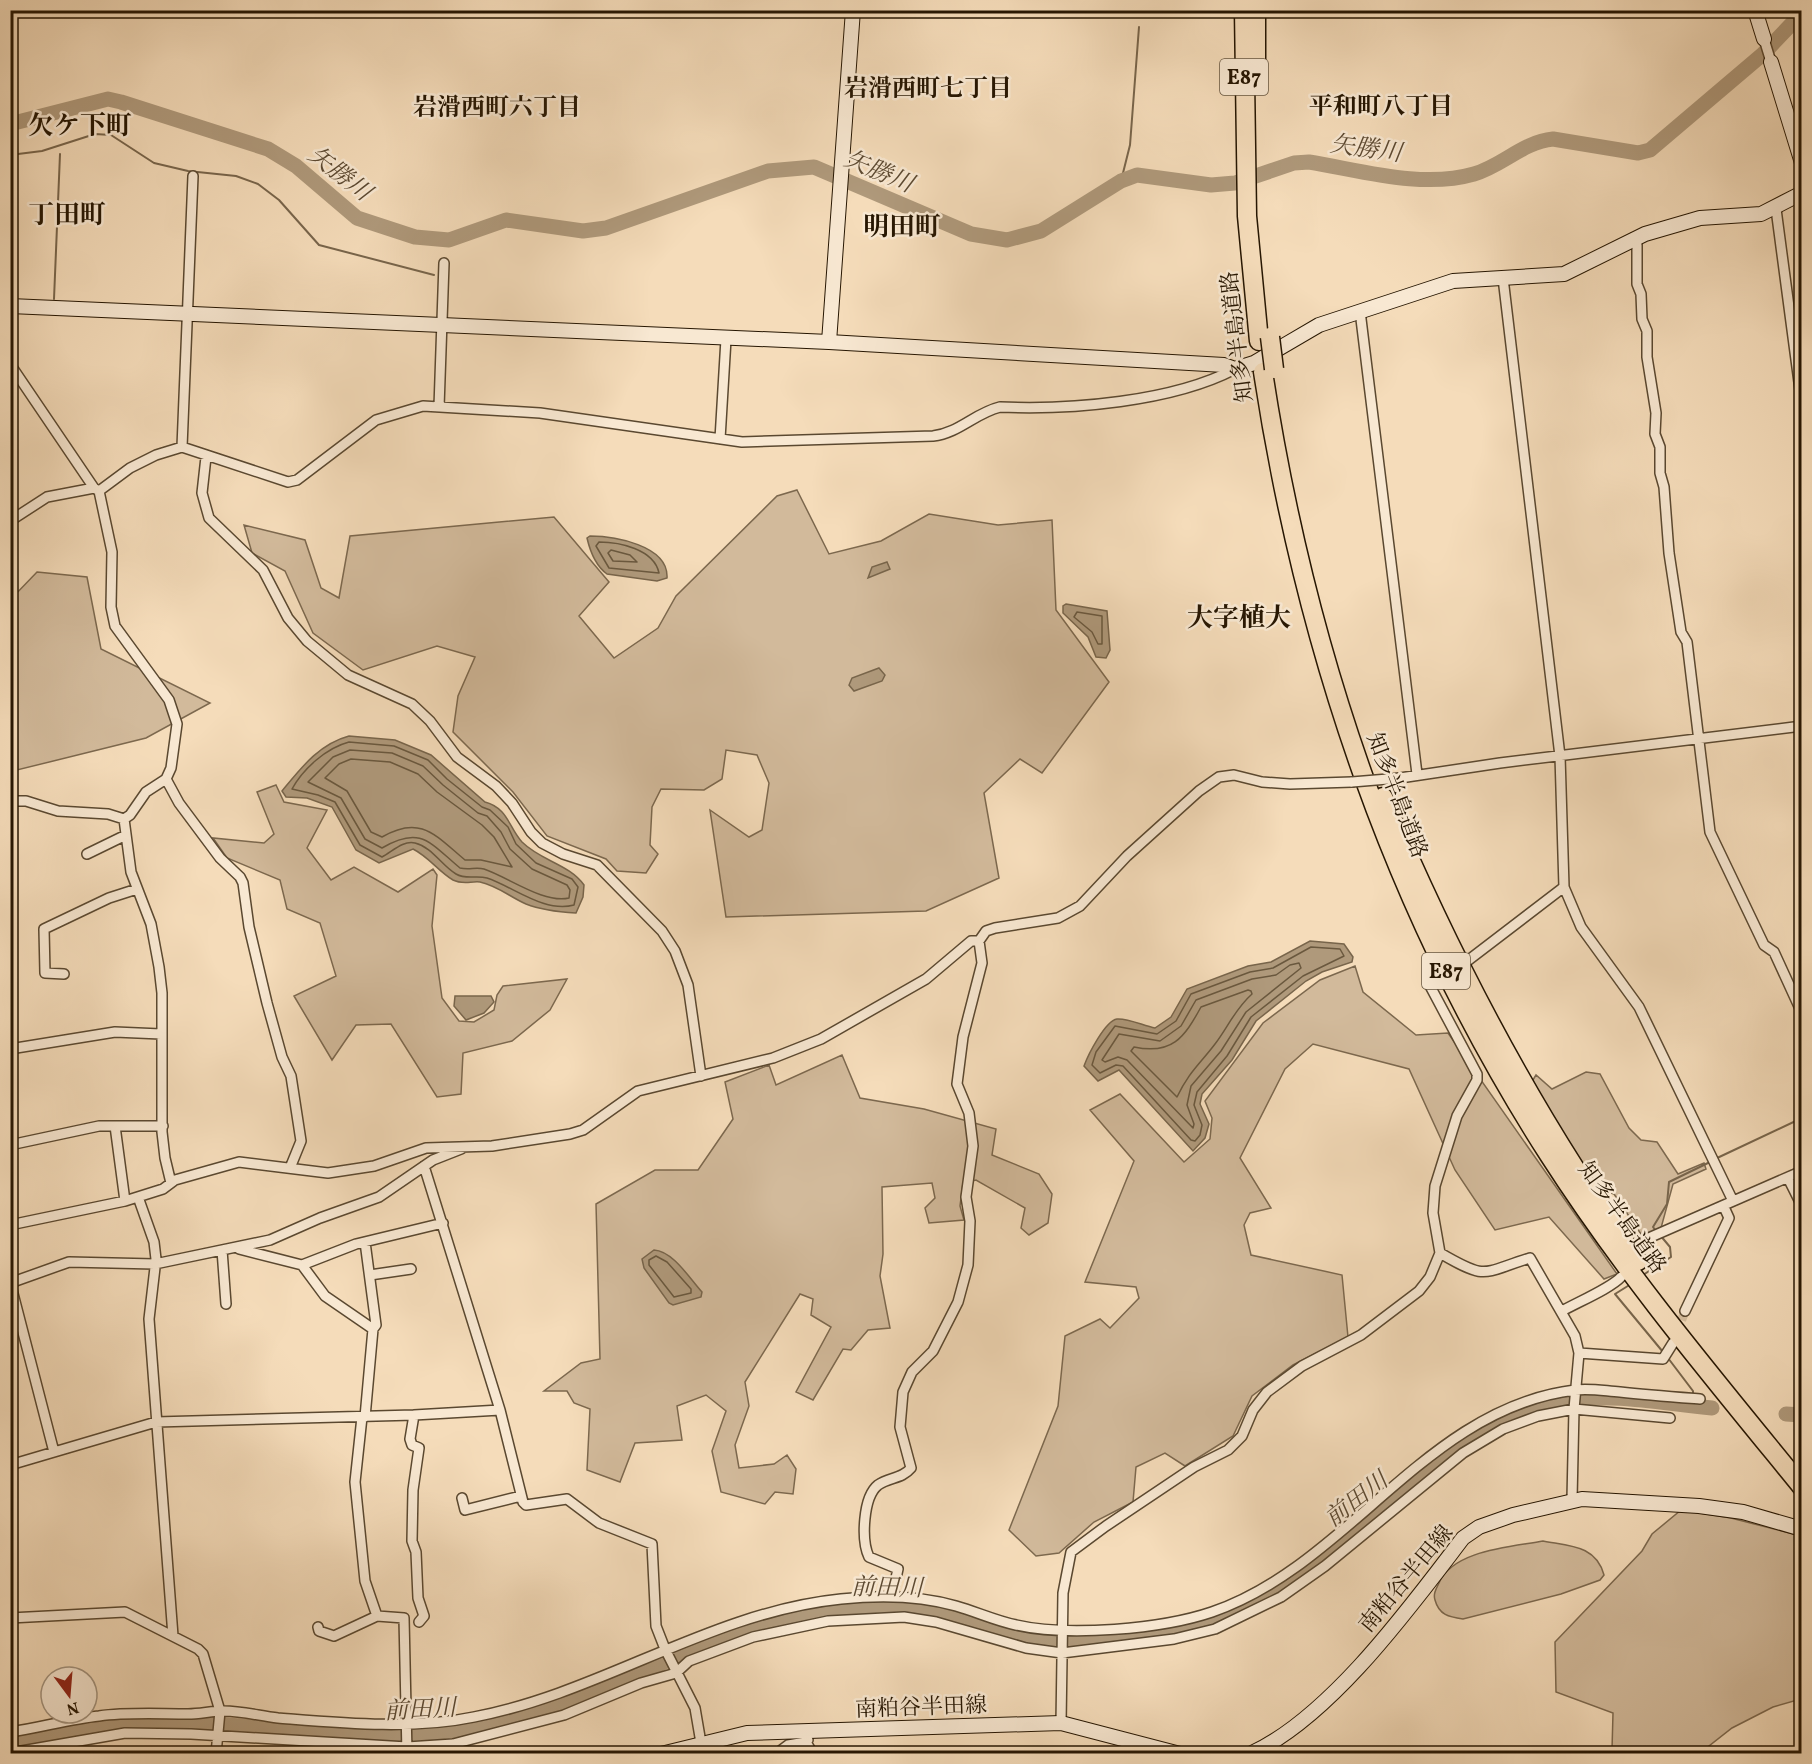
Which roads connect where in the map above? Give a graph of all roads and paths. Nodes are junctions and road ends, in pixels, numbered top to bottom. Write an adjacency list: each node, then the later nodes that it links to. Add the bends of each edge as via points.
1 (854, 10): 20 (street)
2 (1244, 10): 7 (highway, 知多半島道路 / E87)
3 (1256, 10): 7 (highway, 知多半島道路 / E87)
4 (1755, 10): 5 (street)
5 (1764, 39): 6 (street)
6 (1771, 62): 8 (street)
7 (1250, 142): 23 (highway, 知多半島道路 / E87, bridge)
8 (1802, 163)
9 (193, 176): 17 (street)
10 (1802, 193): 11 (street)
11 (1776, 209): 12 (street, via 1754,215 1700,218); 24 (street)
12 (1634, 238): 14 (street, via 1563,274); 32 (street, via 1669,553 1687,642)
13 (444, 263): 18 (street)
14 (1503, 278): 16 (street, via 1453,280); 33 (street)
15 (10, 306): 17 (street)
16 (1360, 311): 22 (street, via 1319,325 1254,363); 34 (street)
17 (188, 312): 18 (street); 27 (street)
18 (442, 325): 19 (street); 25 (street)
19 (726, 339): 20 (street); 26 (street)
20 (829, 342): 22 (street, via 1224,365)
21 (10, 364): 29 (street)
22 (1235, 369): 26 (street, via 1169,392 1115,401 1000,407 945,434 783,442)
23 (1268, 370): 90 (highway, 知多半島道路 / E87, via 1299,513 1340,672 1383,797 1437,919 1521,1081 1613,1226 1695,1340); 91 (highway, 知多半島道路 / E87, via 1288,517 1329,676 1380,821 1447,974 1509,1089 1602,1233)
24 (1802, 405)
25 (439, 407): 26 (street, via 540,413); 28 (street, via 410,408 376,420 304,475 288,482)
26 (720, 439)
27 (182, 447): 28 (street); 29 (street, via 156,455)
28 (206, 457): 47 (street, via 202,493 208,518 263,570 288,618 307,641 348,675 417,708 457,757 512,803 542,843 597,864 662,931 675,951 688,985)
29 (97, 489): 30 (street, via 47,497); 35 (street, via 112,552 111,607 115,626 169,700 177,724)
30 (10, 521)
31 (1802, 726): 32 (street)
32 (1700, 738): 33 (street); 44 (street, via 1713,842 1764,945 1774,952)
33 (1560, 756): 34 (street); 40 (street)
34 (1417, 774): 42 (street, bridge, via 1290,784 1234,775 1219,777 1127,856 1080,906 1058,918 986,931)
35 (166, 779): 37 (street, via 146,792); 53 (street, via 179,803 243,883 267,1003 291,1076 301,1141)
36 (10, 801): 37 (street)
37 (124, 819): 38 (street)
38 (126, 835): 39 (street); 41 (street)
39 (87, 854)
40 (1564, 887): 59 (street, via 1581,927 1638,1007); 67 (street, bridge, via 1466,962 1430,978 1429,984 1478,1074 1457,1116 1435,1186 1433,1213)
41 (137, 889): 43 (street, via 44,929 45,973); 45 (street, via 156,948 162,993)
42 (979, 940): 47 (street, via 971,941 906,992 821,1040 773,1058); 96 (street, via 982,963 963,1037 957,1084 969,1113 973,1146 966,1197 970,1221 968,1265 958,1302 933,1351 912,1372 903,1392 900,1427 911,1468 876,1486 866,1515 865,1544 869,1557 898,1569)
43 (64, 974)
44 (1802, 1013)
45 (161, 1034): 46 (street, via 115,1032); 49 (street)
46 (10, 1049)
47 (700, 1076): 51 (street, via 638,1091 583,1130 570,1134)
48 (115, 1126): 49 (street); 50 (street); 58 (street)
49 (163, 1126): 56 (street)
50 (10, 1145)
51 (463, 1148): 52 (street); 53 (street, via 426,1148 374,1166 327,1173)
52 (424, 1166): 62 (street); 66 (street, via 374,1200 270,1240)
53 (290, 1168): 56 (street, via 239,1162)
54 (1802, 1172): 55 (street)
55 (1788, 1178): 59 (street); 60 (street)
56 (171, 1183): 57 (street)
57 (138, 1197): 58 (street); 68 (street, via 154,1242)
58 (125, 1201): 63 (street)
59 (1733, 1201): 61 (street)
60 (1802, 1206)
61 (1724, 1207): 65 (street, via 1644,1240); 76 (street, via 1729,1218)
62 (443, 1222): 64 (street); 83 (street)
63 (10, 1225)
64 (365, 1242): 69 (street); 71 (street)
65 (1637, 1248)
66 (226, 1249): 68 (street); 69 (street); 74 (street)
67 (1440, 1253): 75 (street, via 1478,1272 1499,1270 1530,1258); 101 (street, via 1425,1283 1401,1307 1361,1335 1302,1366 1267,1392 1253,1410 1242,1436 1228,1450 1194,1467 1071,1552)
68 (155, 1264): 73 (street, via 69,1262); 87 (street, via 149,1319)
69 (302, 1265): 77 (street, via 325,1296)
70 (411, 1269): 71 (street)
71 (370, 1275): 77 (street, via 376,1315)
72 (1622, 1277): 75 (street)
73 (11, 1283): 88 (street)
74 (226, 1304)
75 (1562, 1311): 79 (street)
76 (1685, 1311)
77 (374, 1329): 85 (street)
78 (1673, 1343): 79 (street, via 1663,1359)
79 (1579, 1353): 80 (street)
80 (1575, 1390): 81 (street); 82 (street); 101 (street, via 1518,1404 1470,1428 1359,1514 1320,1550 1248,1596 1169,1623)
81 (1700, 1399)
82 (1574, 1409): 86 (street); 94 (street); 104 (street, via 1538,1416 1484,1439 1308,1579 1261,1608 1215,1629 1185,1636)
83 (500, 1410): 84 (street); 92 (street)
84 (414, 1415): 85 (street); 99 (street, via 410,1439 419,1448 412,1541 418,1598 424,1616 422,1623)
85 (364, 1417): 87 (street); 97 (street, via 355,1482 364,1581)
86 (1670, 1418)
87 (156, 1422): 88 (street); 102 (street)
88 (54, 1452): 89 (street)
89 (10, 1465)
90 (1802, 1469)
91 (1802, 1487)
92 (521, 1496): 93 (street, via 465,1510); 103 (street, via 526,1505 567,1499 599,1523 652,1544 656,1626)
93 (462, 1498)
94 (1572, 1499): 95 (street, 南粕谷半田線, via 1699,1506 1743,1512); 121 (street, 南粕谷半田線, via 1479,1527 1464,1538 1395,1625 1337,1689 1304,1718)
95 (1802, 1529)
96 (892, 1596): 101 (street, via 938,1601 1019,1626); 103 (street, via 798,1605)
97 (376, 1616): 99 (street); 100 (street, via 334,1636 318,1631)
98 (10, 1618): 102 (street, via 125,1612)
99 (404, 1618): 107 (street)
100 (318, 1627)
101 (1062, 1631): 104 (street)
102 (173, 1636): 106 (street, via 203,1654)
103 (664, 1649): 105 (street); 107 (street, via 635,1665 551,1697 444,1722)
104 (1062, 1650): 105 (street, via 1026,1648 936,1622 868,1617 828,1620 753,1637 689,1661); 108 (street)
105 (676, 1673): 113 (street, via 695,1708); 114 (street, via 564,1715 489,1736)
106 (220, 1713): 107 (street); 110 (street, via 101,1715); 111 (street)
107 (406, 1724): 114 (street)
108 (1061, 1724): 109 (street, 南粕谷半田線); 120 (street, 南粕谷半田線)
109 (816, 1731): 112 (street); 113 (street, 南粕谷半田線, via 747,1733)
110 (10, 1732)
111 (218, 1737): 114 (street); 115 (street, via 125,1733); 116 (street)
112 (806, 1742): 118 (street, via 788,1745); 119 (street)
113 (701, 1743): 117 (street, 南粕谷半田線)
114 (407, 1748)
115 (10, 1753)
116 (216, 1754)
117 (661, 1754)
118 (776, 1754)
119 (813, 1754)
120 (1180, 1754)
121 (1250, 1754)

